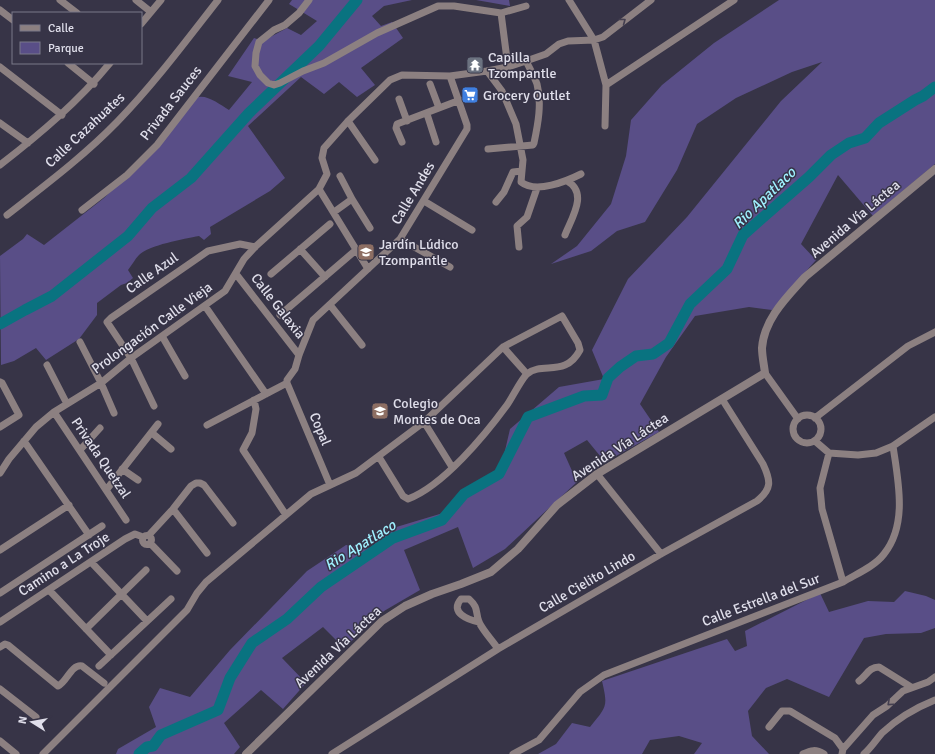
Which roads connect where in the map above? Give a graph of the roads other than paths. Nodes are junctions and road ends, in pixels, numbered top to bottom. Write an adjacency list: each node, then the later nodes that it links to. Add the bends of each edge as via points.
1 (60, 0): 13 (street)
2 (136, 0): 14 (street)
3 (161, 0): 14 (street)
4 (218, 0): 57 (street, Calle Cazahuates, via 117,123 64,171)
5 (269, 0): 55 (street, Privada Sauces, via 157,145 127,175)
6 (309, 0): 10 (street, via 285,25 259,42 256,66 268,83 277,84 334,58)
7 (569, 0): 18 (street)
8 (651, 0): 18 (street, one-way to 8, via 605,35)
9 (734, 0): 28 (street)
10 (437, 3): 15 (street)
11 (526, 6): 15 (street)
12 (0, 10): 16 (street)
13 (76, 12)
14 (151, 12): 17 (street)
15 (501, 13): 23 (street)
16 (12, 19)
17 (142, 23)
18 (594, 40): 19 (street, Prolongación Calle Vieja, via 568,41 546,54); 28 (street)
19 (526, 61): 23 (street, Prolongación Calle Vieja); 41 (street, via 539,94 538,120 534,144)
20 (69, 64): 26 (street)
21 (109, 64): 26 (street)
22 (0, 67): 33 (street)
23 (508, 67): 24 (street, Prolongación Calle Vieja)
24 (487, 71): 25 (street, Prolongación Calle Vieja); 41 (street, via 502,91 516,124)
25 (450, 76): 30 (street, Calle Andes); 35 (street, Prolongación Calle Vieja, via 402,75 387,83)
26 (94, 84): 33 (street)
27 (430, 84): 31 (street)
28 (606, 85): 37 (street)
29 (400, 99): 34 (street)
30 (460, 100): 31 (street); 53 (street, Calle Andes, via 467,128)
31 (439, 108): 32 (street)
32 (427, 114): 34 (street); 39 (street)
33 (62, 115): 40 (street)
34 (407, 120): 38 (street, via 396,126)
35 (348, 121): 43 (street); 51 (street, Prolongación Calle Vieja, via 323,151 322,158 327,177)
36 (0, 123): 40 (street)
37 (605, 126)
38 (402, 142)
39 (436, 142)
40 (28, 143): 44 (street)
41 (520, 146): 42 (street); 46 (street)
42 (488, 149)
43 (375, 160)
44 (0, 165)
45 (935, 169): 83 (street, Avenida Vía Láctea, via 805,277 786,298 772,316 765,335 762,348)
46 (522, 171): 50 (street, via 521,182); 54 (street, via 513,172 504,192)
47 (581, 174): 49 (street)
48 (340, 176): 52 (street)
49 (567, 181): 50 (street); 61 (street, via 577,192 578,203)
50 (537, 188): 64 (street, via 527,218 517,226)
51 (319, 189): 56 (street); 63 (street, Prolongación Calle Vieja)
52 (352, 199): 56 (street); 59 (street)
53 (424, 201): 60 (street); 62 (street, Calle Andes)
54 (496, 202)
55 (82, 210)
56 (334, 212): 66 (street)
57 (7, 215)
58 (330, 224): 65 (street)
59 (370, 228)
60 (472, 230)
61 (565, 235)
62 (400, 239): 67 (street); 68 (street, Calle Andes)
63 (255, 247): 69 (street, Prolongación Calle Vieja, via 244,259); 81 (street, Calle Azul, via 240,244 208,250 111,318 107,322 109,326)
64 (519, 247)
65 (300, 249): 70 (street); 71 (street)
66 (356, 250): 68 (street); 71 (street)
67 (450, 267)
68 (368, 269): 72 (street, Calle Andes)
69 (236, 274): 73 (street, Prolongación Calle Vieja, via 225,291); 80 (street, Calle Galaxia)
70 (271, 274)
71 (326, 277): 74 (street)
72 (330, 305): 78 (street); 80 (street, Calle Andes, via 311,322)
73 (205, 306): 76 (street, Prolongación Calle Vieja); 89 (street)
74 (280, 315)
75 (935, 332): 97 (street, via 908,346)
76 (162, 336): 81 (street, Prolongación Calle Vieja); 85 (street)
77 (80, 342): 87 (street)
78 (362, 345)
79 (503, 347): 84 (street); 84 (street, via 562,316 578,343 580,350 576,358 563,367 537,370); 99 (street)
80 (299, 355): 88 (street, Calle Andes)
81 (131, 358): 87 (street, Prolongación Calle Vieja); 93 (street, Calle Azul)
82 (47, 365): 92 (street)
83 (765, 373): 90 (street, Avenida Vía Láctea); 98 (street)
84 (527, 374): 112 (street, via 493,424)
85 (185, 376)
86 (0, 382): 102 (street, via 19,415)
87 (101, 383): 92 (street, Prolongación Calle Vieja); 95 (street)
88 (287, 383): 89 (street); 117 (street, Copal)
89 (266, 394): 91 (street)
90 (722, 398): 115 (street, Avenida Vía Láctea); 129 (street, Calle Cielito Lindo, via 764,464 769,476 766,494)
91 (254, 400): 101 (street); 121 (street, via 256,408 252,433 243,450)
92 (67, 404): 94 (street, Prolongación Calle Vieja)
93 (154, 406)
94 (54, 412): 105 (street, Prolongación Calle Vieja); 108 (street, Privada Quetzal)
95 (114, 413)
96 (935, 417): 107 (street)
97 (815, 418): 98 (street, via 806,415); 106 (street, via 821,429)
98 (798, 419): 106 (street, via 793,432 798,440 806,443)
99 (424, 422): 111 (street); 112 (street)
100 (158, 424): 104 (street)
101 (207, 425)
102 (0, 427)
103 (100, 428): 108 (street)
104 (152, 433): 109 (street); 113 (street)
105 (24, 441): 114 (street, Prolongación Calle Vieja); 119 (street)
106 (815, 441): 110 (street)
107 (893, 446): 110 (street, via 876,453 858,455); 133 (street, Calle Estrella del Sur, via 899,518 893,538 884,555)
108 (80, 450): 118 (street, Privada Quetzal)
109 (171, 450)
110 (829, 453): 133 (street, via 820,488 822,509)
111 (379, 457): 112 (street, via 408,499 416,496); 117 (street, via 356,473)
112 (452, 467)
113 (122, 469): 116 (street); 118 (street)
114 (0, 473)
115 (597, 474): 129 (street); 158 (street, Avenida Vía Láctea, via 557,506 518,549 491,572 405,606 382,621)
116 (138, 480)
117 (330, 485): 121 (street, via 311,494)
118 (107, 489): 122 (street, Privada Quetzal)
119 (69, 504): 125 (street); 127 (street)
120 (173, 509): 123 (street, via 191,486 200,483); 126 (street); 128 (street)
121 (286, 515): 157 (street, via 206,582 187,610)
122 (126, 520)
123 (233, 524)
124 (102, 526): 125 (street)
125 (89, 535): 135 (street)
126 (147, 539): 130 (street, Camino a La Troje, via 135,534); 132 (street)
127 (0, 550)
128 (207, 553)
129 (661, 554): 143 (street, Calle Cielito Lindo)
130 (91, 562): 134 (street, Camino a La Troje); 136 (street)
131 (146, 570): 136 (street)
132 (177, 571)
133 (843, 582): 160 (street, Calle Estrella del Sur, via 604,675 580,692 539,740)
134 (48, 590): 139 (street, Camino a La Troje); 141 (street)
135 (0, 593)
136 (121, 594): 138 (street); 141 (street)
137 (171, 599): 138 (street)
138 (147, 621): 144 (street)
139 (0, 622)
140 (479, 622): 143 (street)
141 (86, 628): 144 (street)
142 (0, 647): 148 (street, via 8,644 58,686 75,667 79,666)
143 (498, 649): 159 (street, Calle Cielito Lindo)
144 (111, 655): 145 (street)
145 (99, 666)
146 (935, 677): 149 (street)
147 (859, 681): 149 (street, via 870,669 879,667)
148 (104, 683)
149 (911, 688): 155 (street, one-way to 155, via 903,691 873,715)
150 (0, 689): 152 (street)
151 (935, 700): 163 (street, via 898,719)
152 (36, 717)
153 (769, 726): 155 (street, via 782,711 790,711 835,738)
154 (1, 744): 156 (street)
155 (842, 752)
156 (16, 754)
157 (43, 754)
158 (246, 754)
159 (332, 754)
160 (513, 754)
161 (802, 754): 162 (street, via 811,750)
162 (824, 754)
163 (864, 754)

